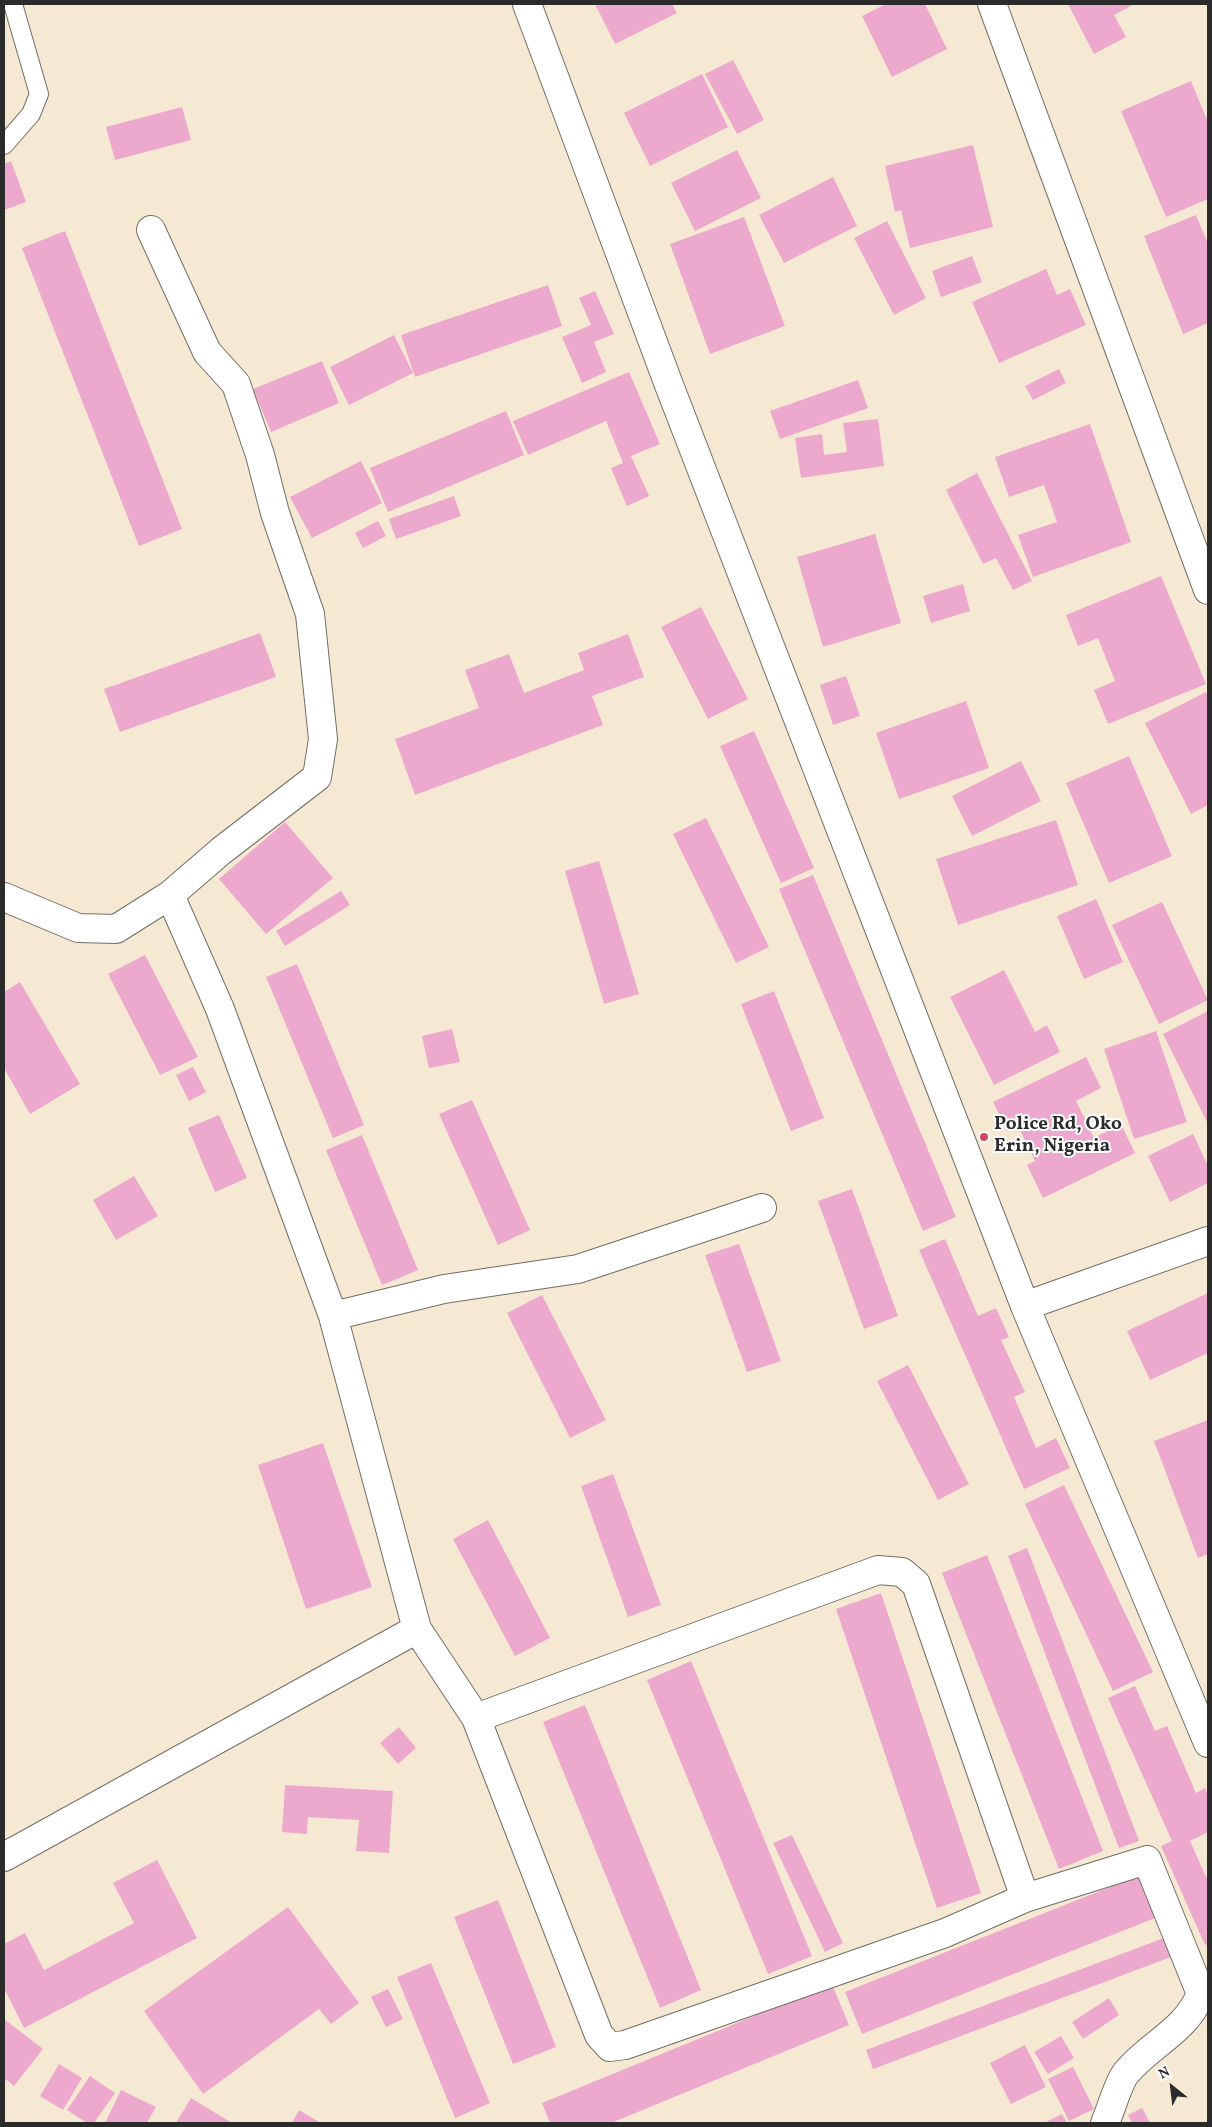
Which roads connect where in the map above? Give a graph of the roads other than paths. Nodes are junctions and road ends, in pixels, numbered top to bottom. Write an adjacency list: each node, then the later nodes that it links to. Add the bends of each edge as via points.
1 (13, 4): 4 (lane, via 39,94 31,114)
2 (527, 4): 11 (street, via 669,385)
3 (992, 4): 6 (street)
4 (4, 145)
5 (151, 230): 7 (street, via 206,352 236,384 260,455 275,512 310,614 323,739 317,777)
6 (1208, 590)
7 (170, 895): 8 (street, via 116,930 78,928); 12 (street, via 220,1009)
8 (4, 897)
9 (762, 1208): 12 (street, via 578,1269 444,1289)
10 (1208, 1241): 11 (street)
11 (1025, 1306): 15 (street)
12 (333, 1316): 13 (street)
13 (417, 1629): 14 (street); 16 (street)
14 (476, 1718): 17 (street, via 598,2035 610,2048 944,1933); 17 (street, via 878,1570 902,1572 916,1584)
15 (1208, 1743)
16 (6, 1849)
17 (1025, 1898): 18 (street, via 1147,1860 1201,1994 1182,2025 1126,2074)
18 (1105, 2123)

